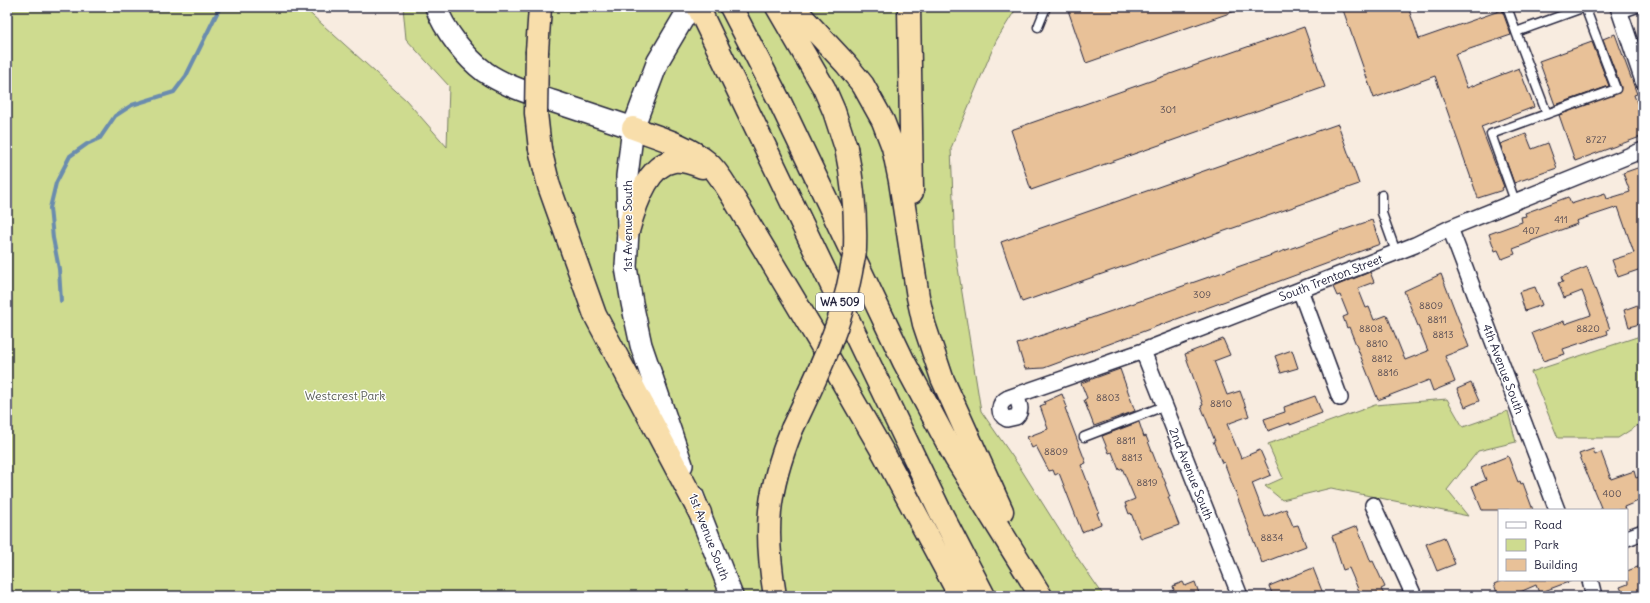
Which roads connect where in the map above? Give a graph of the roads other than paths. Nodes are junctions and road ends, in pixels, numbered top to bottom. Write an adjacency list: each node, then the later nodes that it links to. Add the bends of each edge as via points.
1 (436, 7): 17 (main road, via 455,41 469,58 486,72 519,90)
2 (540, 7): 34 (highway, bridge, via 536,113 540,149 549,186 595,315)
3 (690, 7): 17 (main road, 1st Avenue South, via 658,61)
4 (698, 7): 42 (highway, WA 509, via 941,513)
5 (731, 7): 38 (highway, WA 509, via 779,100 925,403 960,465)
6 (777, 7): 40 (highway, bridge, via 824,88 846,148 853,181 855,250 847,294 835,333 781,455 774,483 769,514 768,550)
7 (793, 7): 25 (highway, via 863,85 883,121 894,154)
8 (909, 7): 25 (highway)
9 (1046, 7): 13 (lane)
10 (1507, 7): 14 (lane)
11 (1640, 7): 12 (lane)
12 (1619, 11): 15 (street)
13 (1038, 27)
14 (1516, 32): 16 (lane); 16 (lane, via 1585,7 1616,89)
15 (1643, 81)
16 (1547, 114): 21 (lane, via 1491,134)
17 (633, 128): 19 (highway, via 695,154); 23 (main road, 1st Avenue South, via 627,176)
18 (1643, 150): 21 (street, South Trenton Street)
19 (718, 174): 23 (highway, via 683,161 661,166 647,183); 41 (highway, via 835,368)
20 (1382, 195): 24 (lane, via 1382,213)
21 (1515, 201): 22 (street, South Trenton Street)
22 (1450, 228): 24 (street, South Trenton Street); 33 (street, 4th Avenue South)
23 (628, 231): 34 (main road, 1st Avenue South, via 626,267 641,345)
24 (1396, 252): 26 (street, South Trenton Street)
25 (914, 261): 38 (highway, via 924,324 942,378)
26 (1300, 290): 27 (street, South Trenton Street); 29 (street)
27 (1143, 351): 28 (street, South Trenton Street); 30 (street, 2nd Avenue South)
28 (1016, 396)
29 (1340, 398)
30 (1164, 406): 31 (lane); 43 (street, 2nd Avenue South)
31 (1084, 437)
32 (1373, 505): 44 (street)
33 (1557, 509)
34 (700, 514): 39 (main road, 1st Avenue South)
35 (1643, 532): 36 (street)
36 (1628, 538)
37 (1590, 581): 45 (street)
38 (1038, 590)
39 (732, 596)
40 (774, 596)
41 (960, 596)
42 (984, 596)
43 (1240, 596)
44 (1414, 596)
45 (1594, 596)

